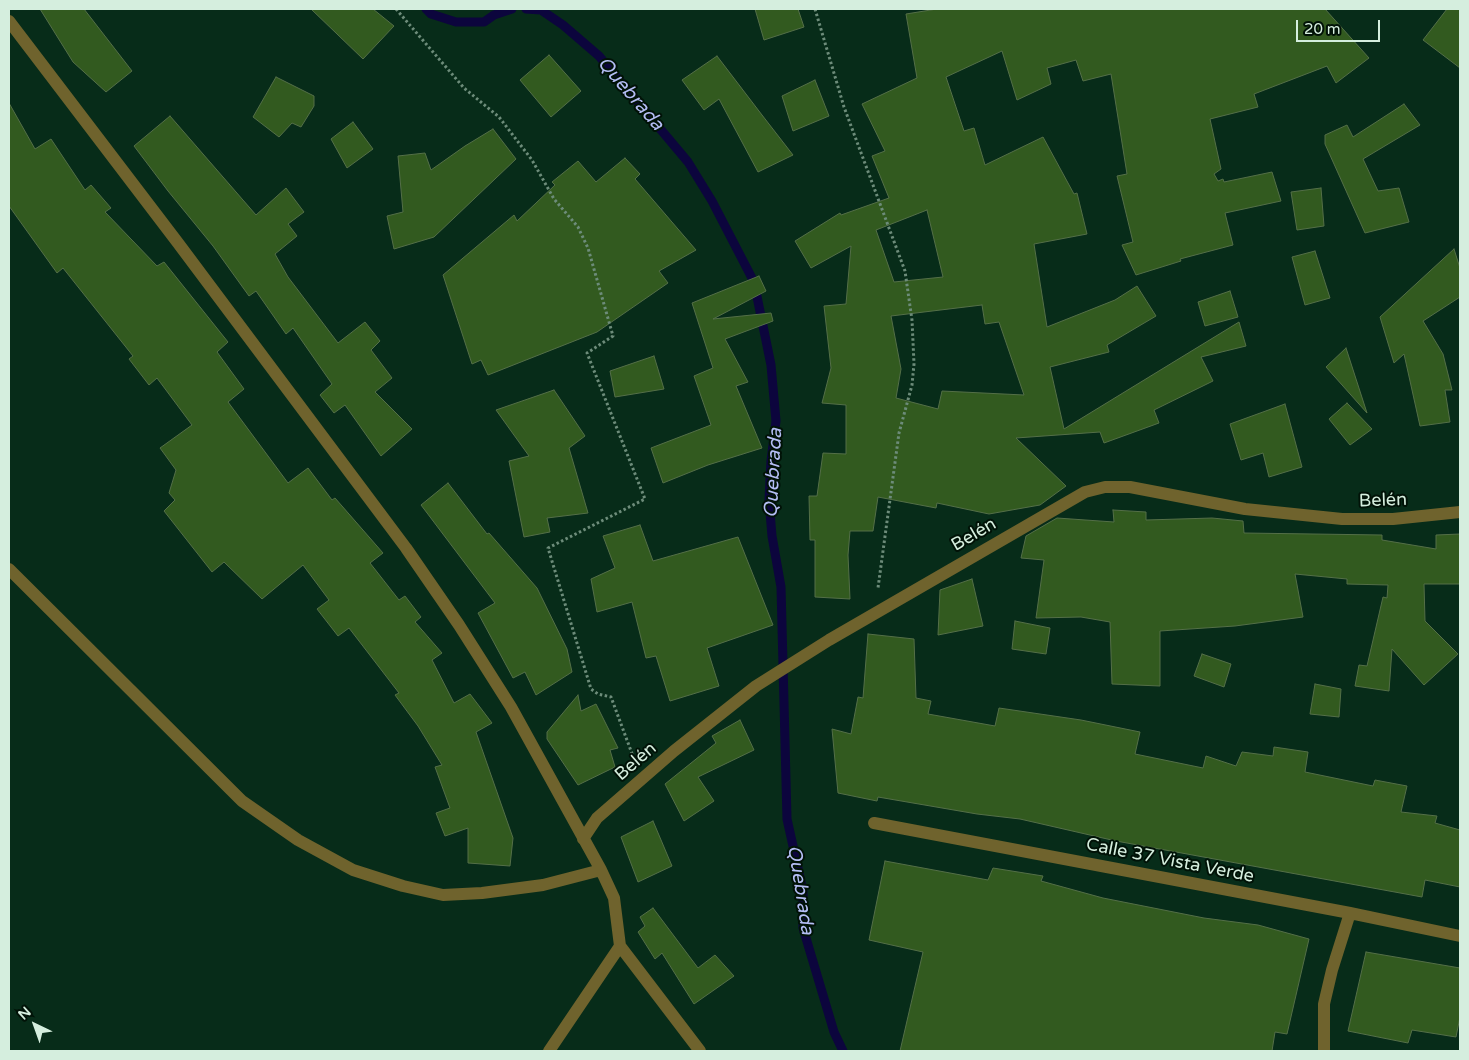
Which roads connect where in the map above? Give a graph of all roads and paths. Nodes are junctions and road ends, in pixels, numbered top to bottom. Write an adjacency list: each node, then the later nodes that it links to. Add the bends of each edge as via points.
1 (396, 9): 7 (path, via 464,88 499,117 532,160 554,199 578,227 588,248 613,336 587,353 645,499 548,548 591,689 611,697)
2 (815, 9): 6 (path, via 844,107 905,271 912,320 912,385 898,433)
3 (9, 21): 9 (street, via 406,548 511,707)
4 (1460, 512): 6 (street, Belén, via 1393,519 1342,519 1245,509 1130,487 1105,487 1085,492)
5 (9, 569): 10 (street, via 242,801 298,840 353,870 403,886 443,894 482,894 543,885)
6 (874, 614): 7 (street, Belén, via 765,680)
7 (642, 780): 9 (street, Belén, via 597,818)
8 (874, 823): 11 (street, Calle 37 Vista Verde)
9 (583, 839): 10 (street)
10 (602, 870): 13 (street, via 614,898)
11 (1350, 913): 12 (street, Calle 37 Vista Verde); 16 (street, via 1324,1004)
12 (1460, 936)
13 (620, 946): 14 (street); 15 (street)
14 (549, 1051)
15 (700, 1051)
16 (1324, 1051)

